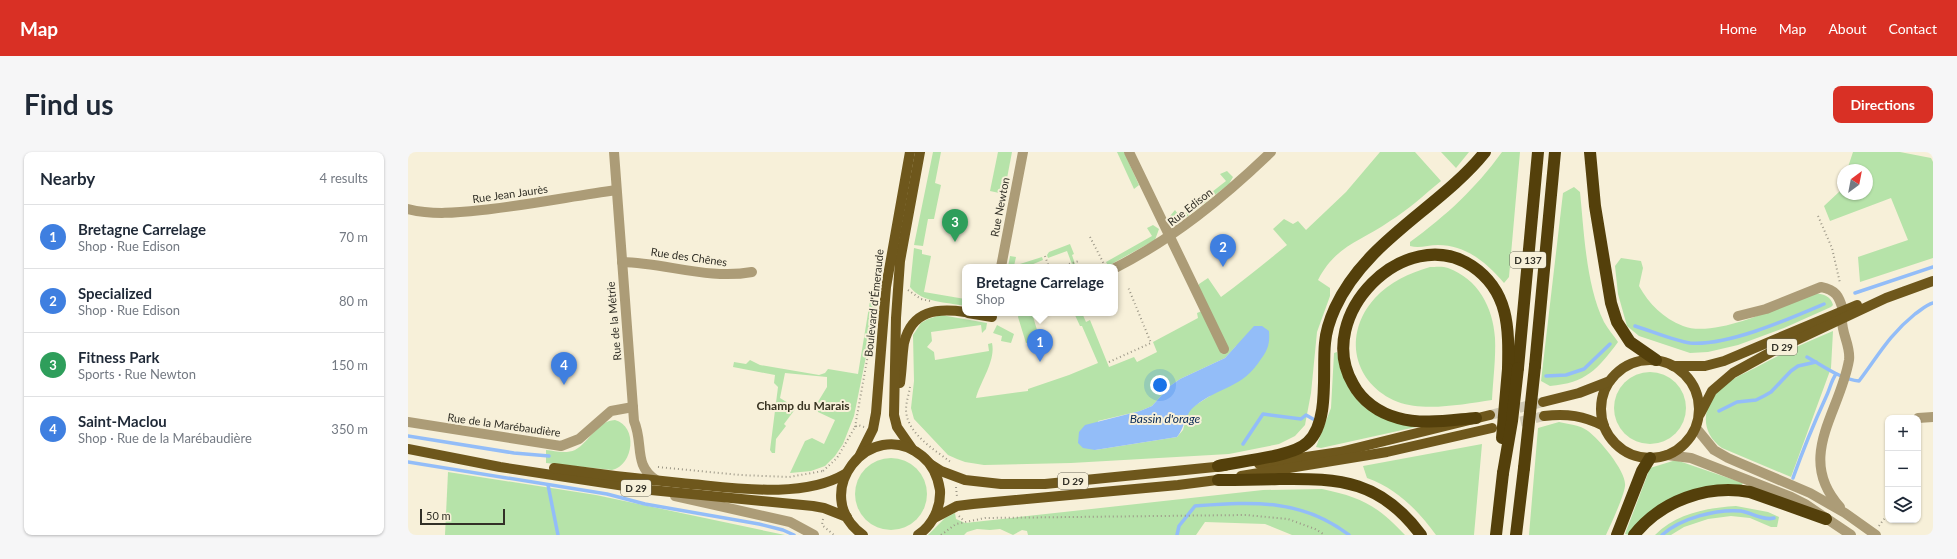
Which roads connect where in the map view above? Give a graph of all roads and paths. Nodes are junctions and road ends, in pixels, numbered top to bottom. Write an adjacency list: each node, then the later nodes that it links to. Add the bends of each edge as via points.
1 (614, 152): 11 (street, Rue de la Métrie)
2 (910, 152): 58 (main road, Boulevard d'Émeraude, via 886,287 876,413 873,429)
3 (920, 152): 29 (main road, Boulevard d'Émeraude, via 900,261)
4 (1022, 152): 19 (street, Rue Newton)
5 (1129, 152): 15 (street)
6 (1271, 152): 15 (street, Rue Edison, via 1219,200)
7 (1485, 152): 62 (highway, via 1460,180 1380,247 1344,290 1329,324 1325,342 1322,410 1318,428 1309,442 1294,451)
8 (1538, 152): 39 (highway, D 137)
9 (1555, 152): 82 (highway, D 137, bridge)
10 (1590, 152): 36 (highway, via 1595,206 1611,303 1617,322 1630,342)
11 (616, 190): 12 (street, Rue Jean Jaurès, via 529,205 455,213 436,214); 18 (street, Rue de la Métrie)
12 (408, 209)
13 (1818, 216): 27 (path, via 1832,248)
14 (1090, 237): 22 (path)
15 (1170, 237): 23 (street, Rue Edison); 35 (street)
16 (1045, 256): 20 (path)
17 (1079, 261): 21 (path)
18 (622, 262): 24 (street, Rue des Chênes, via 641,262 720,275); 43 (street, Rue de la Métrie)
19 (1002, 264)
20 (1048, 264)
21 (1069, 264)
22 (1104, 264)
23 (1118, 266)
24 (752, 272)
25 (1933, 281): 33 (main road, D 29)
26 (908, 283): 29 (path)
27 (1841, 286)
28 (1128, 287): 37 (path, via 1150,343)
29 (903, 289): 30 (path); 31 (path, via 932,303); 44 (main road, Boulevard d'Émeraude)
30 (907, 296)
31 (934, 310): 32 (main road); 44 (main road, via 919,318 908,332)
32 (962, 312)
33 (1843, 314): 34 (street, via 1839,296 1829,288 1821,287 1766,309); 38 (main road, D 29, via 1724,361 1705,366); 51 (main road, D 29, via 1733,373 1712,391); 69 (street, via 1842,329 1848,350 1848,366 1823,436 1820,461 1826,488)
34 (1738, 316)
35 (1224, 350)
36 (1656, 360): 38 (main road); 41 (main road, via 1630,364 1622,368)
37 (1109, 362)
38 (1673, 366): 51 (main road, via 1686,376 1695,388 1698,399)
39 (1513, 368): 48 (highway, via 1503,304 1498,293 1481,272 1456,258 1429,256 1394,266 1372,283 1353,307 1343,335 1343,357 1350,380 1367,402 1388,415 1409,420); 81 (highway, D 137, bridge, via 1512,421)
40 (910, 380): 52 (path, via 906,409)
41 (1610, 381): 42 (main road, via 1579,393); 53 (main road, via 1602,398)
42 (1543, 402)
43 (633, 407): 50 (street, Rue de la Marébaudière, via 611,410 579,439 561,446); 66 (street, Rue de la Métrie, via 642,465 647,474)
44 (894, 409): 56 (main road, Boulevard d'Émeraude, via 897,427)
45 (1490, 415): 48 (main road, D 29)
46 (1544, 416): 53 (main road, via 1572,415 1584,417)
47 (1933, 417): 49 (street)
48 (1476, 418): 62 (main road, D 29, via 1333,453 1249,466)
49 (1921, 418)
50 (408, 422)
51 (1697, 424): 59 (main road, via 1684,444); 69 (street, via 1710,446 1728,458 1810,493)
52 (910, 425)
53 (1604, 426): 60 (main road, via 1610,436 1627,452)
54 (1492, 428): 67 (main road, D 29, via 1352,458)
55 (408, 449): 57 (main road, D 29)
56 (913, 450): 58 (main road, via 886,445); 61 (main road)
57 (425, 452): 66 (main road, D 29); 68 (main road, D 29, via 500,467)
58 (860, 455): 65 (main road, Boulevard d'Émeraude)
59 (1667, 455): 60 (main road); 73 (street, via 1691,458 1791,497)
60 (1650, 458): 83 (highway, via 1642,471)
61 (930, 464): 62 (main road, D 29, via 965,480 1001,484 1045,484); 71 (main road, via 938,479 940,494)
62 (1218, 466)
63 (655, 467): 64 (path, via 789,477)
64 (823, 471)
65 (845, 474): 66 (main road, D 29, via 825,484 792,489 746,488); 70 (main road, via 841,496)
66 (656, 480)
67 (1218, 480): 71 (main road, D 29, via 957,506); 80 (highway, via 1342,481 1383,498 1404,515)
68 (651, 490): 70 (main road, D 29, via 789,503 824,508); 76 (street, via 790,522)
69 (1845, 513): 74 (street)
70 (846, 517): 75 (main road)
71 (934, 518): 77 (main road)
72 (1885, 518): 74 (path)
73 (1826, 519): 84 (highway, via 1750,492 1738,489 1719,490 1690,496 1668,506 1649,519); 85 (street)
74 (1877, 532)
75 (858, 533)
76 (814, 535)
77 (918, 535)
78 (941, 535): 79 (path, via 956,524 985,518 1179,514 1246,515 1288,519)
79 (1324, 535)
80 (1421, 535)
81 (1496, 535)
82 (1516, 535)
83 (1617, 535)
84 (1634, 535)
85 (1851, 535)

